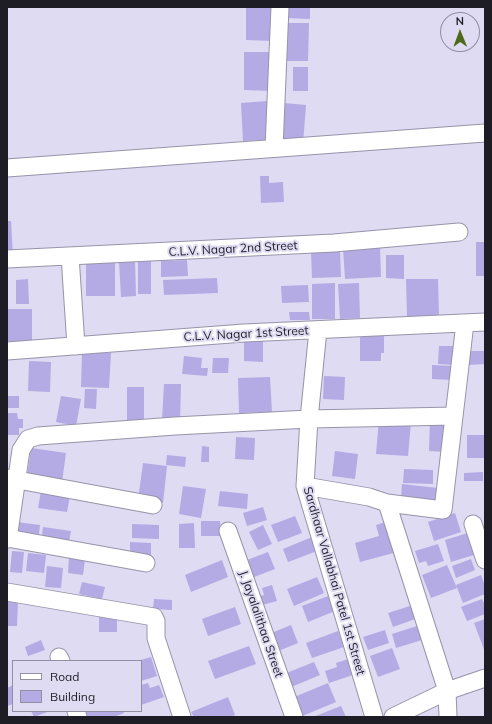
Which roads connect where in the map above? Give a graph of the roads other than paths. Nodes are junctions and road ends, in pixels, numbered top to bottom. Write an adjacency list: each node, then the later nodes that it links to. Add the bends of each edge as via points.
1 (280, 7): 3 (street)
2 (485, 133): 3 (street)
3 (274, 148): 4 (street)
4 (7, 168)
5 (460, 232): 6 (street, C.L.V. Nagar 2nd Street, via 334,243)
6 (70, 256): 7 (street, C.L.V. Nagar 2nd Street); 11 (street)
7 (7, 259)
8 (485, 322): 9 (street, C.L.V. Nagar 1st Street)
9 (465, 323): 10 (street, C.L.V. Nagar 1st Street); 13 (street)
10 (318, 330): 11 (street, C.L.V. Nagar 1st Street); 14 (street, Sardhaar Vallabhai Patel 1st Street)
11 (76, 346): 12 (street, C.L.V. Nagar 1st Street)
12 (7, 351)
13 (454, 416): 14 (street); 17 (street, via 443,510)
14 (309, 418): 15 (street, via 38,436 24,443); 16 (street, Sardhaar Vallabhai Patel 1st Street)
15 (12, 479): 18 (street); 21 (street)
16 (305, 486): 17 (street, via 369,497); 30 (street, Sardhaar Vallabhai Patel 1st Street)
17 (387, 503): 26 (street)
18 (153, 505)
19 (473, 524): 22 (street)
20 (228, 531): 29 (street, J. Jayalalithaa Street)
21 (7, 538): 23 (street)
22 (485, 560)
23 (146, 564)
24 (7, 592): 28 (street, via 154,617 156,638)
25 (485, 678): 26 (street)
26 (447, 691): 27 (street); 31 (street)
27 (400, 716)
28 (182, 717)
29 (294, 717)
30 (374, 717)
31 (448, 717)

